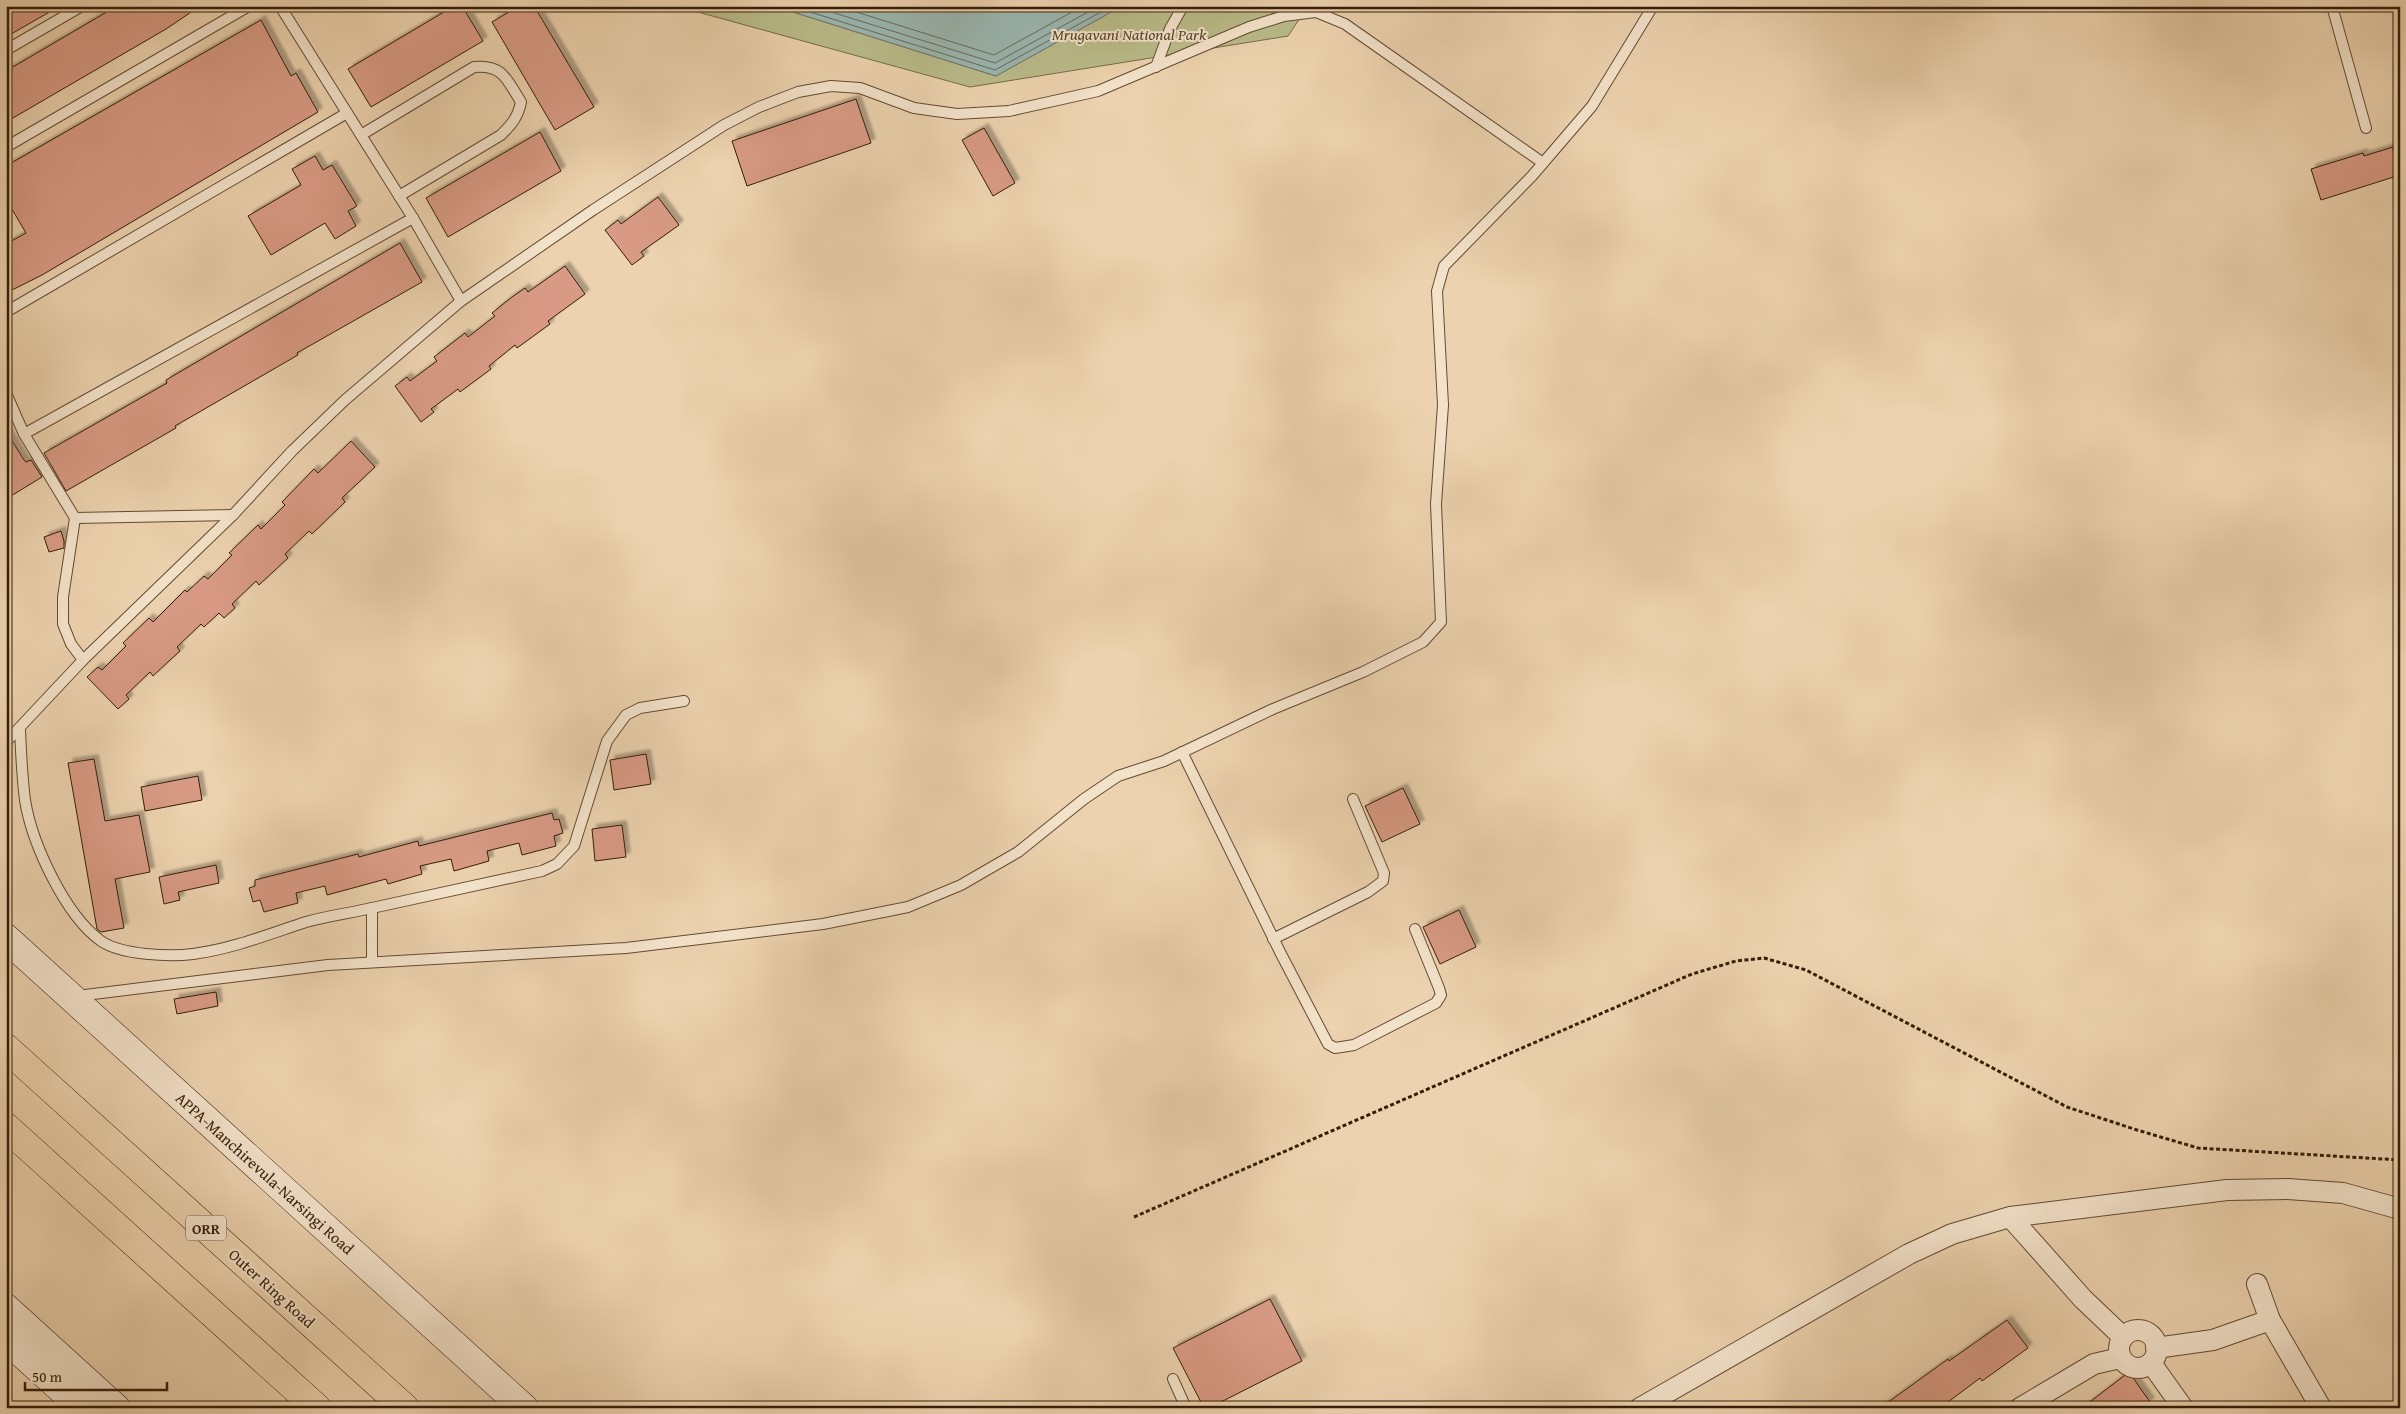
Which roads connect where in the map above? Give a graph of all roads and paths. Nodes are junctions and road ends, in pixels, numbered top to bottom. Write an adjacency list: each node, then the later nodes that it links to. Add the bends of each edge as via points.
1 (82, 6): 7 (lane)
2 (250, 6): 12 (lane)
3 (280, 6): 9 (lane)
4 (1183, 6): 8 (lane, via 1170,29)
5 (1652, 6): 13 (lane, via 1592,106)
6 (2332, 6): 10 (lane)
7 (6, 50)
8 (1156, 67): 13 (lane, via 1249,28 1284,16 1316,12 1345,24); 16 (lane, via 1098,91 1009,111 957,114 914,108 860,88 831,86 798,92 759,106 724,125)
9 (348, 114): 11 (lane); 17 (lane)
10 (2366, 128)
11 (361, 135): 14 (lane); 14 (lane, via 474,68 487,66 504,75 521,102 518,115 501,135)
12 (6, 147)
13 (1543, 163): 26 (lane, via 1444,266 1437,291 1443,405 1436,504 1441,622 1423,642 1372,668 1273,709)
14 (399, 196): 15 (lane)
15 (413, 218): 16 (lane); 19 (lane)
16 (461, 301): 20 (lane, via 345,400)
17 (6, 312)
18 (6, 393): 19 (lane)
19 (24, 434): 21 (lane)
20 (233, 515): 21 (lane); 22 (lane)
21 (74, 518): 22 (lane, via 63,597 63,624 71,644)
22 (83, 660): 24 (lane)
23 (684, 701): 28 (lane, via 640,708 626,715 606,741 574,846 557,864 542,871)
24 (20, 729): 25 (lane); 28 (lane, via 25,801 35,838 78,919 102,942 140,954 193,954)
25 (6, 742)
26 (1182, 752): 31 (lane); 32 (lane, via 1118,776 1018,852 961,885 908,907 823,924 626,948)
27 (1353, 799): 31 (lane, via 1384,873 1383,882)
28 (372, 908): 32 (lane)
29 (1415, 929): 31 (lane, via 1441,995 1436,1003 1344,1048 1328,1044)
30 (6, 938): 33 (main road, APPA-Manchirevula-Narsingi Road)
31 (1273, 939)
32 (372, 962): 33 (lane)
33 (71, 997): 52 (main road, APPA-Manchirevula-Narsingi Road)
34 (6, 1048): 51 (highway, Outer Ring Road / ORR)
35 (6, 1127): 50 (highway)
36 (2400, 1160): 38 (path, via 2198,1148 2137,1130 2067,1107 1806,970 1764,958 1736,961 1692,974)
37 (2400, 1209): 39 (street, via 2343,1193 2288,1189 2227,1190 2047,1211)
38 (1134, 1218)
39 (2012, 1219): 43 (street, via 2083,1299); 54 (street, via 1952,1234 1909,1254)
40 (2256, 1284): 42 (street)
41 (6, 1308): 49 (main road)
42 (2270, 1320): 45 (street, via 2213,1340); 57 (street)
43 (2123, 1337): 45 (street, via 2131,1331 2145,1331 2155,1341); 46 (street)
44 (6, 1339): 48 (main road)
45 (2154, 1355): 46 (street, via 2137,1370); 56 (street)
46 (2120, 1358): 55 (street, via 2094,1364)
47 (1173, 1379): 53 (lane)
48 (82, 1408)
49 (116, 1408)
50 (317, 1408)
51 (405, 1408)
52 (524, 1408)
53 (1186, 1408)
54 (1640, 1408)
55 (2020, 1408)
56 (2183, 1408)
57 (2321, 1408)

